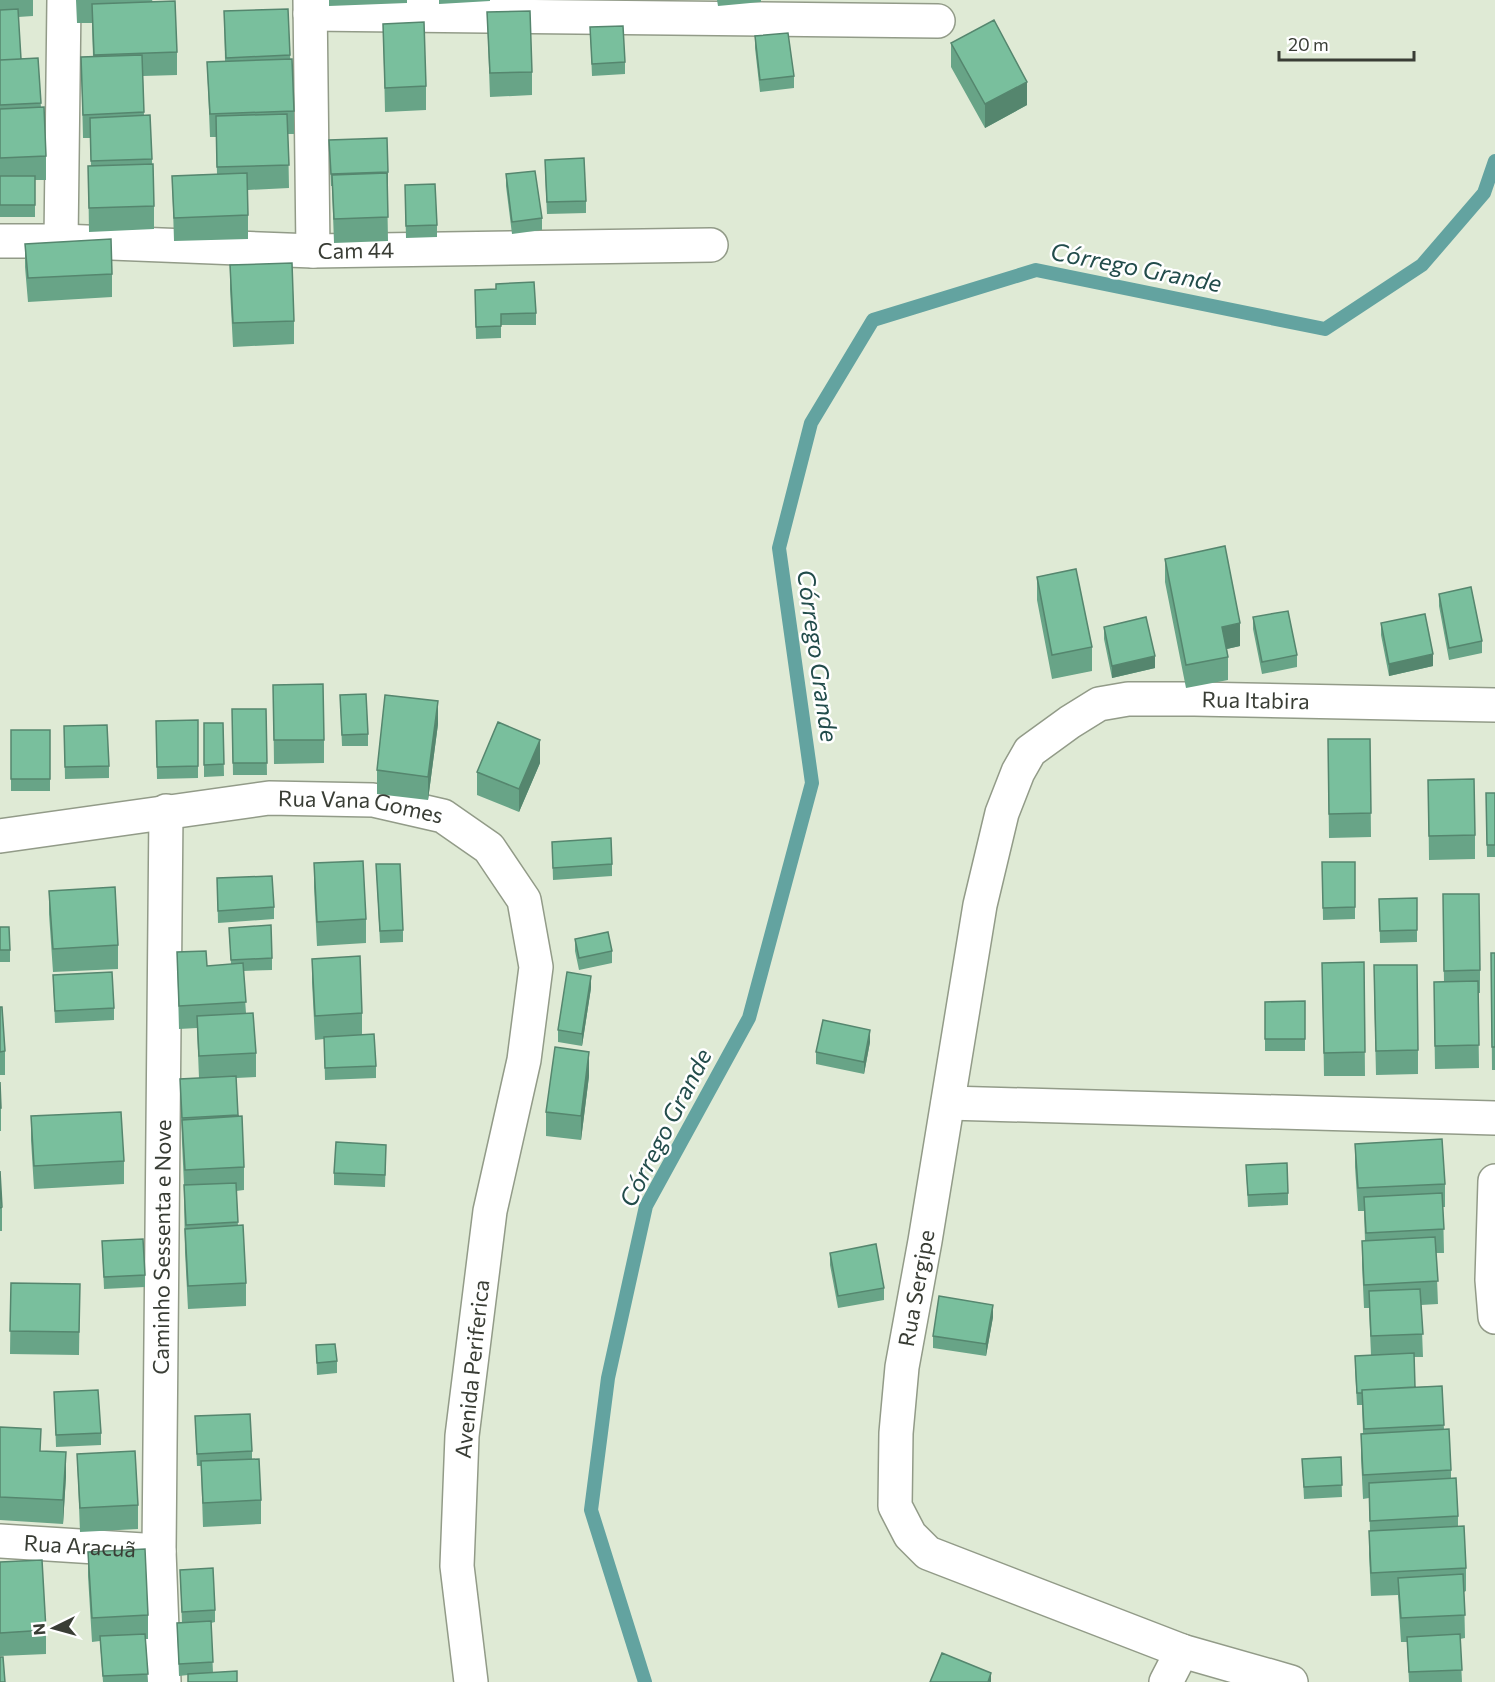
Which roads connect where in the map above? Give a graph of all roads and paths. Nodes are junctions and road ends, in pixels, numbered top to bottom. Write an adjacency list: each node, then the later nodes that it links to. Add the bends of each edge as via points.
1 (64, 0): 5 (street)
2 (310, 7): 3 (street); 7 (street)
3 (938, 21)
4 (0, 241): 5 (street, Cam 44)
5 (61, 241): 7 (street, Cam 44)
6 (711, 245): 7 (street, Cam 44)
7 (313, 251)
8 (1495, 705): 9 (street, Rua Itabira, via 1128,699 1099,704)
9 (1030, 751): 13 (street, Rua Sergipe, via 1002,813 986,882)
10 (166, 811): 11 (street, Rua Vana Gomes); 12 (street, Rua Vana Gomes, via 269,798 373,800 443,816 462,829 489,848 524,900 537,967); 18 (street, Caminho Sessenta e Nove)
11 (0, 836)
12 (524, 1060): 21 (street, Avenida Periferica, via 490,1211 462,1436 457,1566)
13 (948, 1103): 14 (street); 19 (street, Rua Sergipe, via 902,1367 895,1506 910,1535 928,1553)
14 (1495, 1118)
15 (1495, 1181): 16 (street)
16 (1495, 1317)
17 (0, 1541): 18 (street, Rua Aracuã)
18 (159, 1551): 20 (street, Caminho Sessenta e Nove)
19 (1182, 1651): 22 (street); 23 (street, Rua Sergipe)
20 (164, 1682)
21 (471, 1682)
22 (1166, 1682)
23 (1291, 1682)

